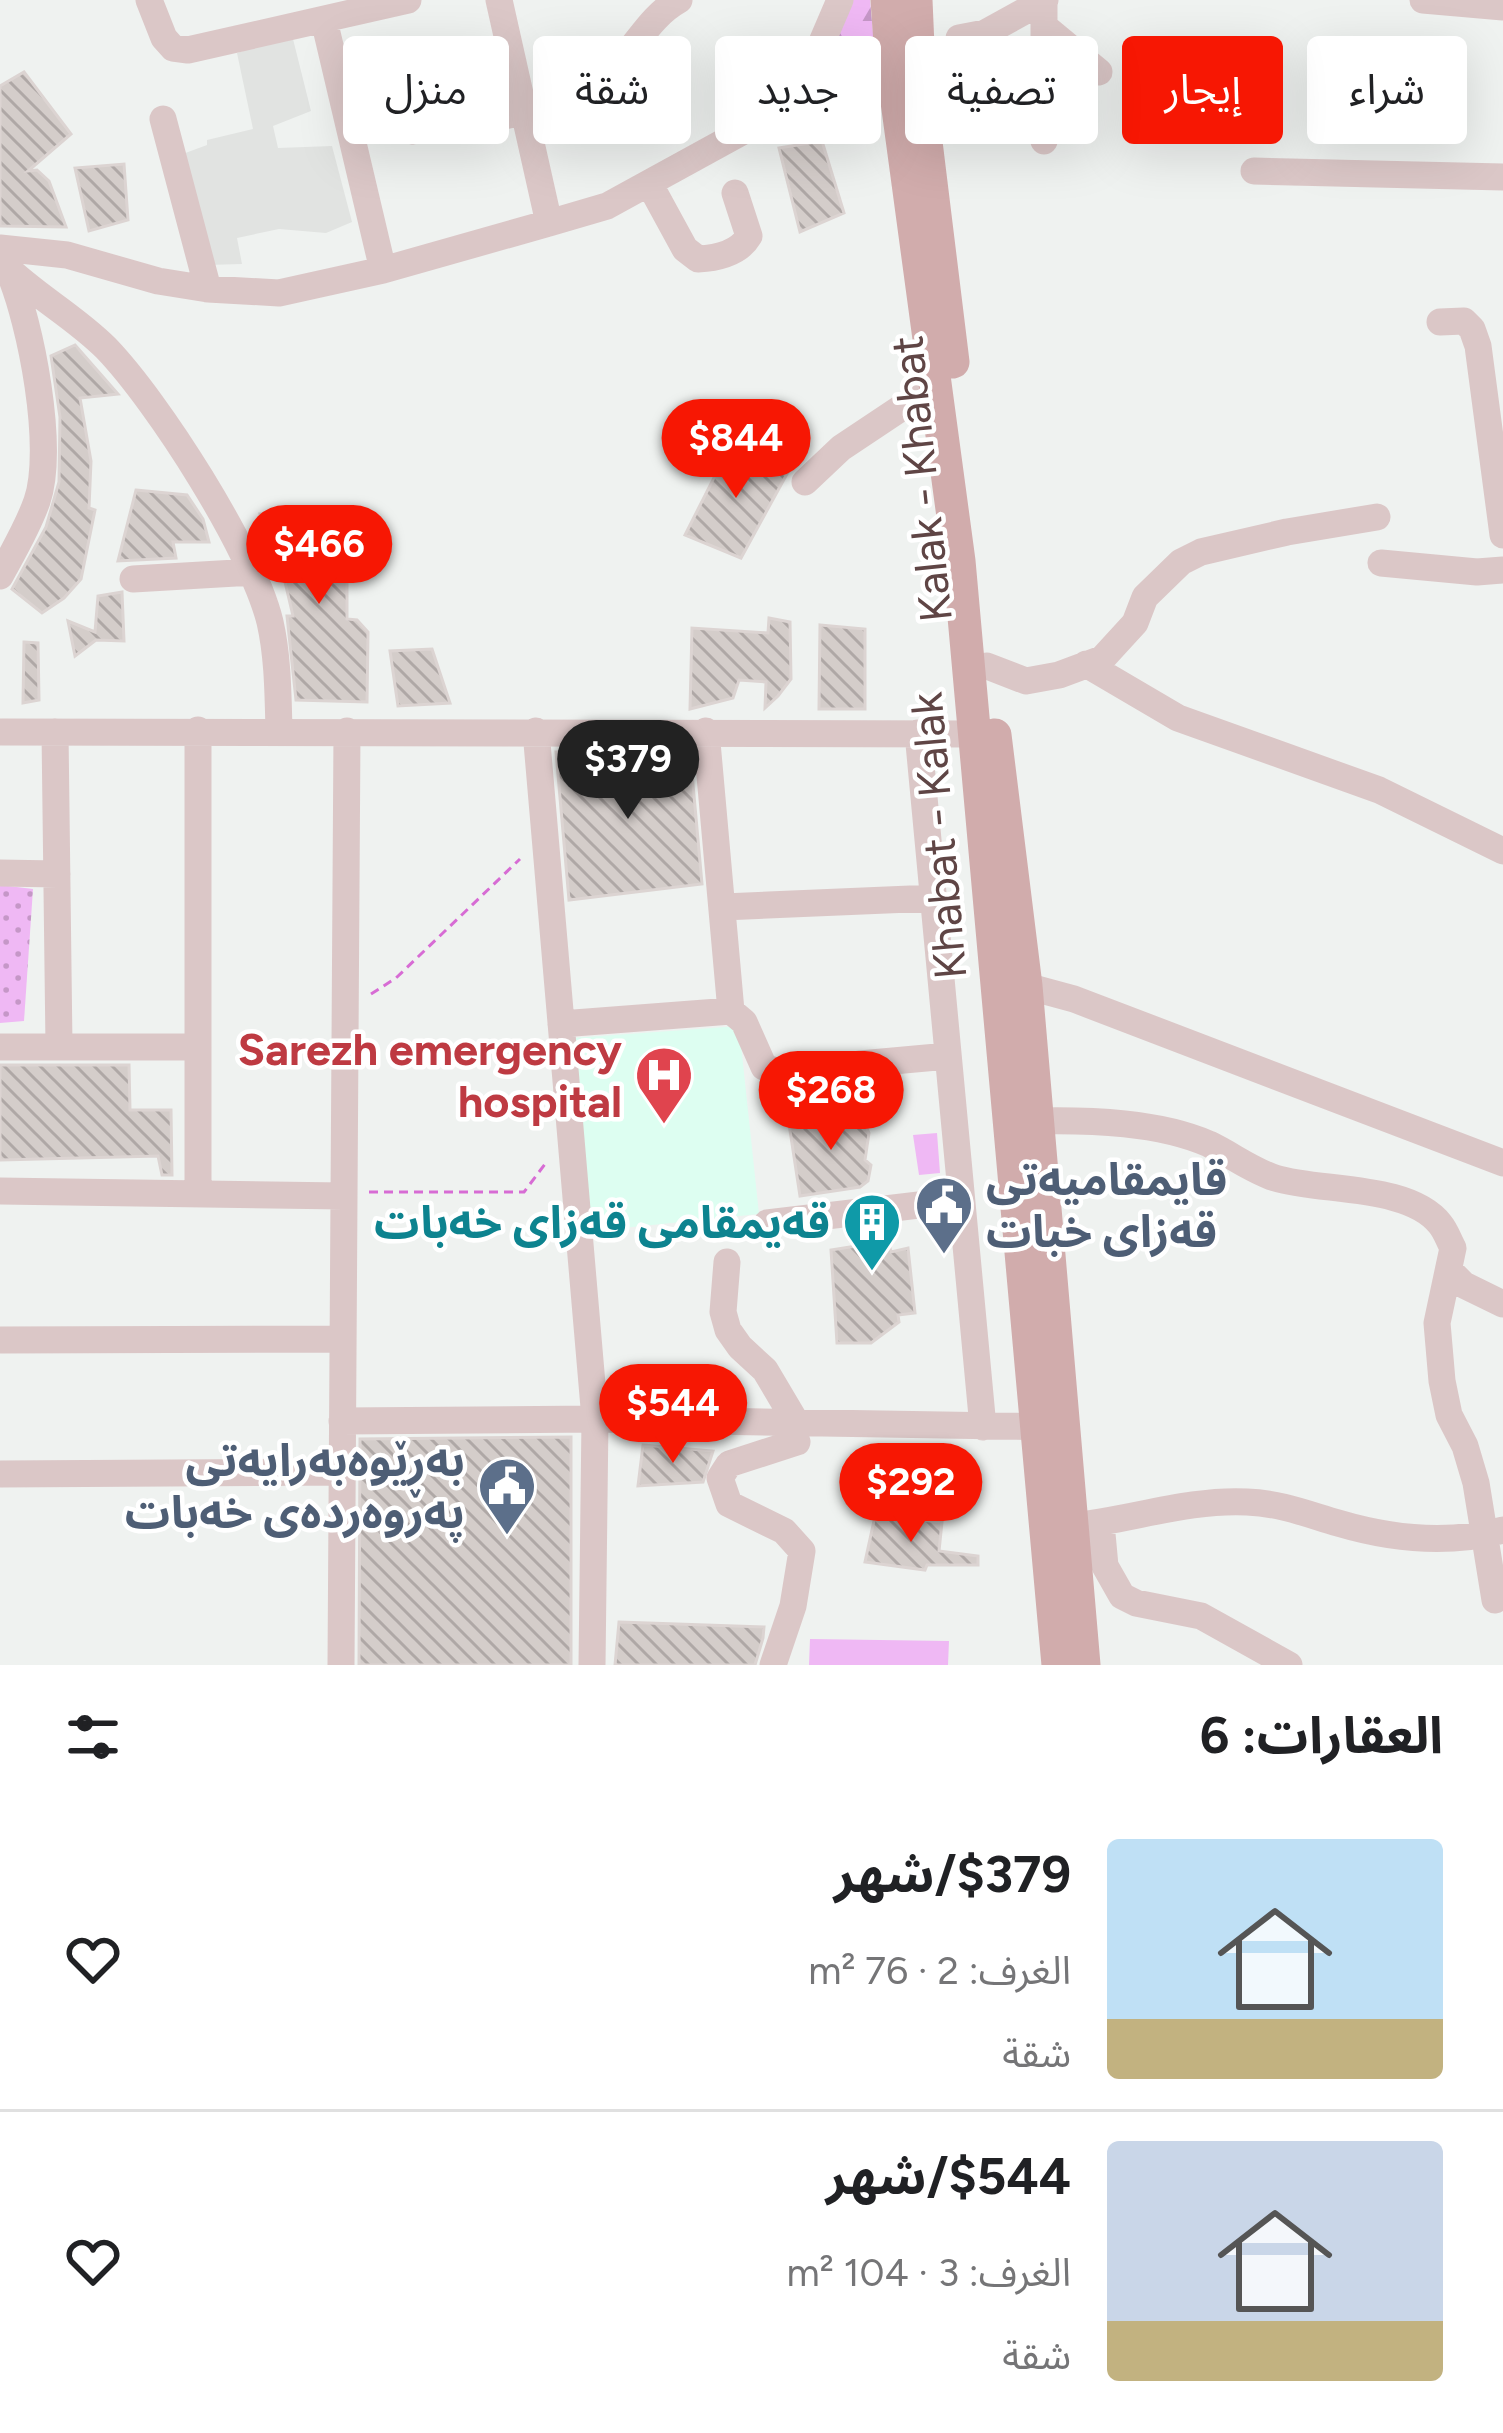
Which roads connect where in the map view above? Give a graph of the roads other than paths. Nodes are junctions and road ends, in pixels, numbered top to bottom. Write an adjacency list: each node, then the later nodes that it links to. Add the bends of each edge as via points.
1 (148, 0): 12 (street, via 164,38 188,50)
2 (408, 0): 12 (street)
3 (499, 0): 18 (street)
4 (679, 0): 11 (street)
5 (841, 0): 13 (street)
6 (887, 0): 16 (main road, Khabat - Kalak)
7 (916, 0): 41 (main road, Kalak - Khabat)
8 (1423, 0): 9 (street)
9 (1503, 8)
10 (1045, 11): 14 (street); 17 (street)
11 (646, 12): 18 (street, via 607,74)
12 (315, 14): 28 (street)
13 (825, 36)
14 (969, 36)
15 (881, 56): 16 (main road)
16 (891, 57): 31 (main road, Khabat - Kalak)
17 (1099, 72)
18 (525, 111): 19 (street); 26 (street)
19 (509, 114)
20 (163, 119): 29 (street)
21 (720, 144): 24 (street)
22 (1254, 170): 23 (street)
23 (1503, 177)
24 (649, 183): 25 (street, via 698,259 743,246 749,236); 26 (street)
25 (735, 193)
26 (549, 224): 28 (street)
27 (2, 259): 29 (street, via 67,255); 37 (street, via 124,368); 38 (street, via 28,326 43,458 37,500)
28 (383, 270): 29 (street, via 279,293)
29 (208, 289)
30 (1441, 322): 34 (street, via 1464,321 1478,346)
31 (934, 386): 32 (street); 50 (main road, Khabat - Kalak)
32 (805, 482)
33 (1377, 518): 40 (street, via 1201,552 1145,597 1118,644)
34 (1503, 535)
35 (1381, 563): 36 (street)
36 (1503, 570)
37 (253, 572): 39 (street); 44 (street, via 273,639)
38 (0, 576)
39 (134, 579)
40 (1086, 664): 41 (street, via 1026,681); 51 (street, via 1178,718 1379,790)
41 (987, 666): 56 (main road, Kalak - Khabat)
42 (198, 730): 44 (street); 48 (street); 60 (street)
43 (0, 731): 48 (street)
44 (279, 731): 45 (street)
45 (347, 731): 46 (street); 67 (street)
46 (536, 731): 47 (street); 58 (street)
47 (706, 731): 49 (street); 55 (street)
48 (55, 732): 53 (street)
49 (918, 733): 50 (street); 54 (street)
50 (973, 734): 79 (main road, Khabat - Kalak)
51 (1503, 851)
52 (0, 873): 53 (street)
53 (57, 874): 59 (street)
54 (934, 898): 55 (street); 62 (street)
55 (723, 907): 57 (street)
56 (1026, 986): 63 (main road, Kalak - Khabat); 64 (street)
57 (731, 1012): 58 (street); 62 (street, via 764,1066 801,1080 835,1078 860,1064)
58 (561, 1024): 75 (street)
59 (59, 1046): 60 (street); 61 (street)
60 (198, 1046): 66 (street)
61 (0, 1047)
62 (948, 1056): 68 (street)
63 (1037, 1121): 71 (street, via 1167,1133 1273,1177 1418,1207 1439,1222 1453,1248); 79 (main road, Kalak - Khabat)
64 (1498, 1158)
65 (0, 1191): 66 (street)
66 (198, 1194): 67 (street)
67 (343, 1196): 73 (street)
68 (961, 1200): 69 (street); 78 (street)
69 (767, 1223)
70 (727, 1262): 77 (street, via 728,1330 765,1370)
71 (1450, 1271): 72 (street); 83 (street, via 1436,1323 1442,1381)
72 (1503, 1304)
73 (343, 1339): 74 (street); 76 (street)
74 (0, 1340)
75 (595, 1419): 76 (street); 77 (street); 86 (street)
76 (342, 1421): 80 (street)
77 (789, 1424): 78 (street); 87 (street, via 797,1442 730,1463 720,1478 729,1504 784,1531 802,1551)
78 (983, 1427): 79 (street)
79 (1051, 1427): 82 (main road, Kalak - Khabat); 88 (main road, Khabat - Kalak)
80 (342, 1472): 81 (street); 85 (street)
81 (0, 1474)
82 (1086, 1524): 83 (street, via 1243,1501 1419,1540); 89 (main road, Kalak - Khabat); 90 (street, via 1122,1596 1202,1616)
83 (1493, 1533): 84 (street)
84 (1495, 1600)
85 (341, 1665)
86 (592, 1665)
87 (773, 1665)
88 (1058, 1665)
89 (1084, 1665)
90 (1289, 1665)

